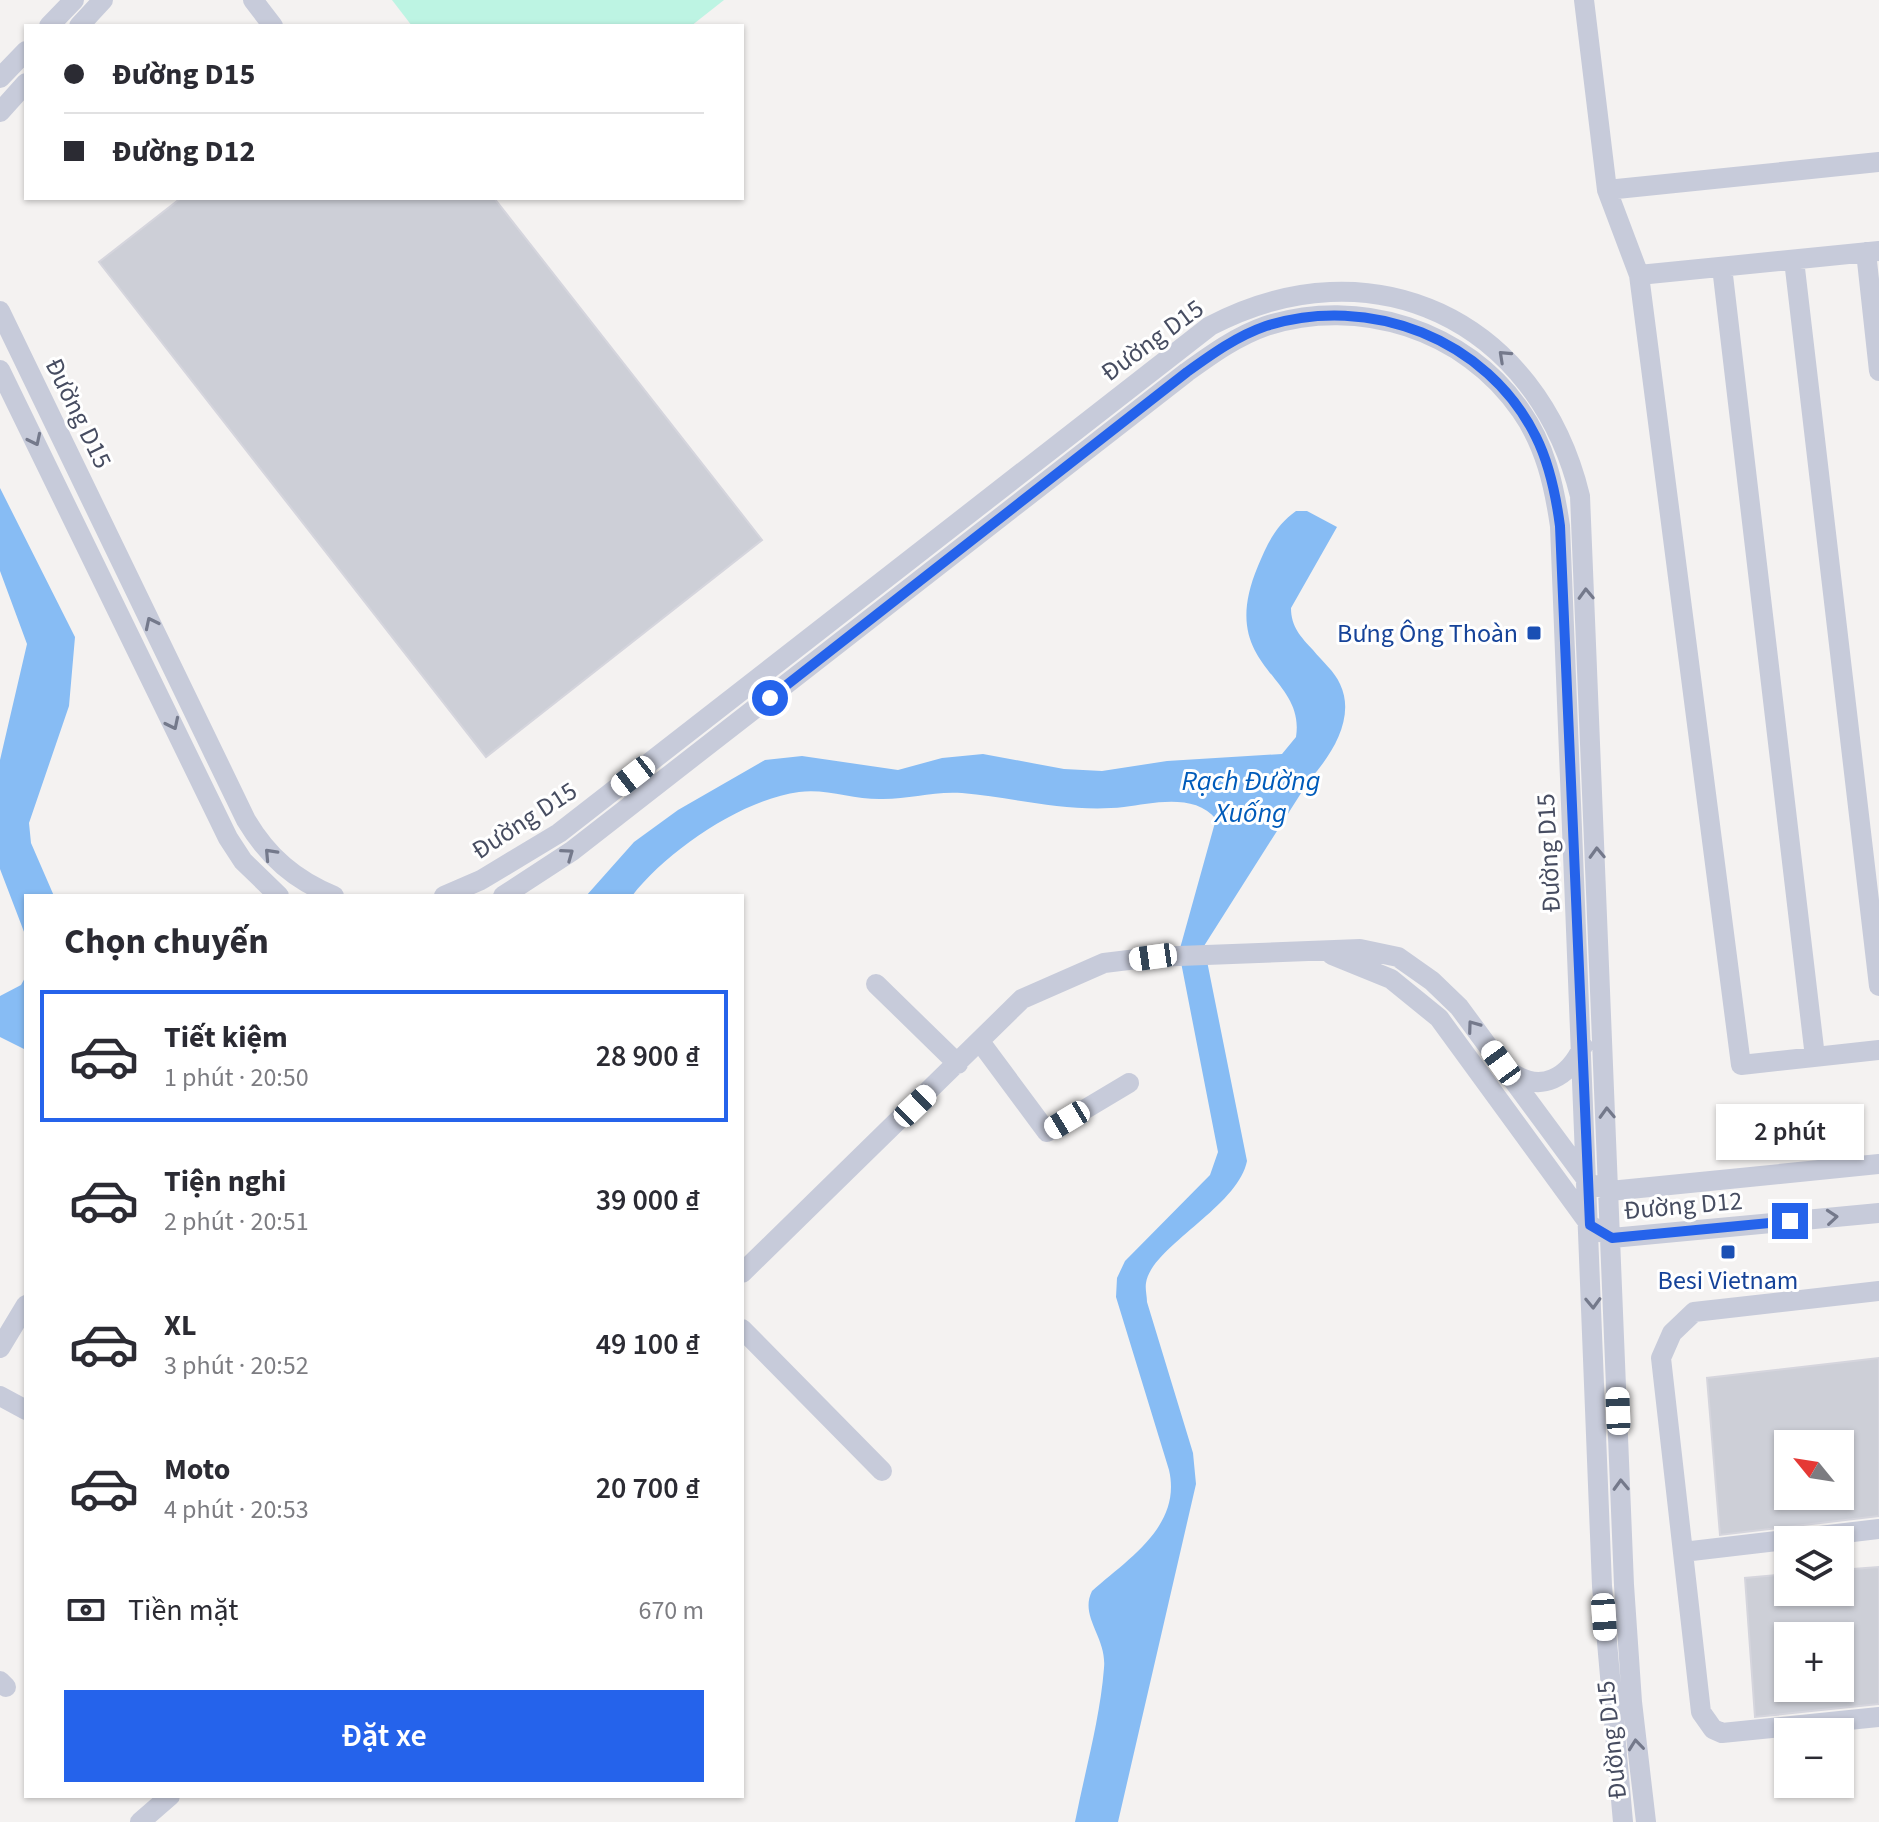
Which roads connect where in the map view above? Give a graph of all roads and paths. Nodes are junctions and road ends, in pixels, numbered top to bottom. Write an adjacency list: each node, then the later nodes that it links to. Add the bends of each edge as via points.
1 (74, 0): 5 (street)
2 (103, 0): 6 (street)
3 (253, 0): 7 (street)
4 (1584, 0): 13 (street)
5 (51, 24)
6 (81, 24)
7 (271, 24)
8 (24, 53): 9 (street)
9 (0, 78)
10 (24, 85): 11 (street)
11 (0, 112)
12 (1879, 162): 13 (street)
13 (1607, 190): 17 (street)
14 (1873, 252): 15 (street); 20 (street)
15 (1794, 260): 16 (street); 31 (street)
16 (1722, 267): 17 (street); 35 (street)
17 (1639, 275): 35 (street, via 1741,1065)
18 (0, 311): 21 (street, Đường D15)
19 (0, 370): 22 (street, Đường D15)
20 (1879, 371)
21 (39, 389): 22 (street); 26 (street, Đường D15, one-way to 21, via 296,877 259,842)
22 (16, 400): 25 (street, Đường D15, one-way to 25, via 228,838)
23 (1003, 488): 24 (street); 27 (street, Đường D15, via 559,833); 41 (street, Đường D15, one-way to 23, via 1582,509 1567,449 1526,378 1489,343 1418,306 1355,292 1287,296 1235,313 1186,342)
24 (1017, 506): 28 (street, Đường D15, one-way to 24, via 572,851); 33 (street, Đường D15, via 1212,353 1267,326 1321,315 1402,324 1451,346 1490,376 1522,412 1537,439 1552,480 1560,526)
25 (277, 894)
26 (330, 894)
27 (449, 894)
28 (506, 894)
29 (1325, 952): 32 (street, via 1104,963 1022,999); 36 (street, one-way to 29, via 1459,1007 1417,968 1381,952); 43 (street, via 1372,969 1423,1002)
30 (876, 984): 37 (street)
31 (1879, 986)
32 (981, 1043): 37 (street); 38 (street, via 1047,1132)
33 (1583, 1046): 36 (street, via 1564,1074 1541,1083 1526,1081); 40 (street, Đường D15)
34 (1879, 1050): 35 (street)
35 (1815, 1057)
36 (1501, 1063): 40 (street)
37 (958, 1064): 45 (street)
38 (1129, 1083)
39 (1879, 1164): 41 (street, Đường D12)
40 (1589, 1183): 41 (street); 43 (street, Đường D15)
41 (1610, 1191): 44 (street, Đường D15)
42 (1879, 1213): 44 (street, Đường D12, one-way to 42)
43 (1590, 1225): 44 (street, Đường D12); 58 (street, Đường D15, one-way to 58, via 1602,1586)
44 (1612, 1238): 59 (street, Đường D15, one-way to 44, via 1624,1585)
45 (744, 1271)
46 (1879, 1291): 54 (street, via 1694,1312 1672,1333 1661,1358)
47 (24, 1308): 49 (street)
48 (744, 1331): 52 (street)
49 (0, 1348)
50 (0, 1396): 51 (street)
51 (24, 1409)
52 (882, 1471)
53 (1879, 1529): 54 (street)
54 (1683, 1552): 55 (street, via 1701,1712 1713,1729 1722,1733)
55 (1879, 1717)
56 (168, 1798): 57 (street)
57 (140, 1822)
58 (1623, 1822)
59 (1646, 1822)

